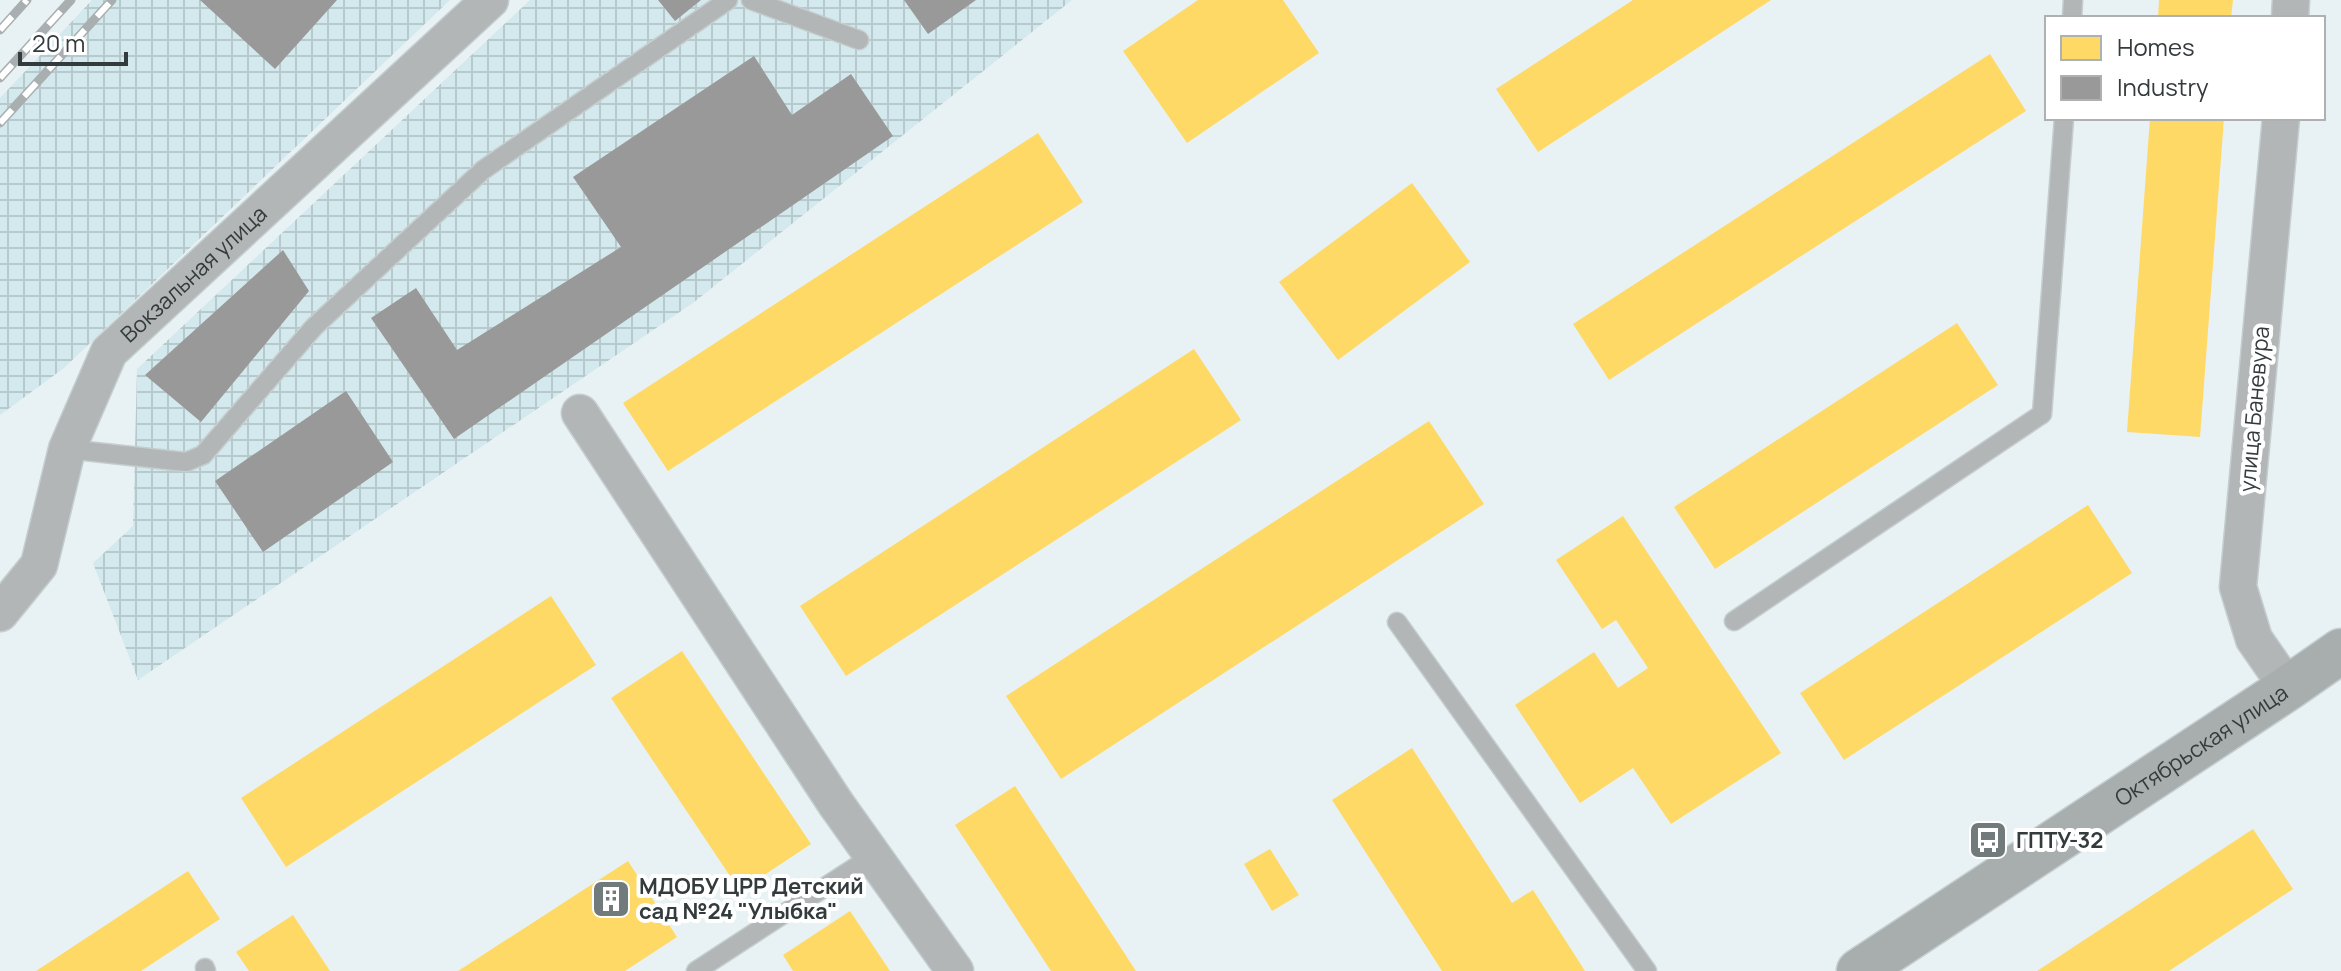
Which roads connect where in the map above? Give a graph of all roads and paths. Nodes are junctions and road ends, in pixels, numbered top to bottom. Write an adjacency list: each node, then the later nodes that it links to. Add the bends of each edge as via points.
1 (490, 0): 8 (street, Вокзальная улица, via 109,352)
2 (728, 0): 8 (lane, via 483,170 314,327 203,455 186,462)
3 (751, 0): 4 (lane)
4 (859, 40)
5 (2064, 120): 10 (lane, via 2042,414)
6 (2281, 120): 13 (street, улица Баневура, via 2238,587 2254,639)
7 (580, 413): 14 (street)
8 (67, 449): 9 (street, Вокзальная улица, via 39,565)
9 (0, 613)
10 (1734, 621)
11 (1397, 622): 18 (lane)
12 (2341, 651): 13 (main road, Октябрьская улица)
13 (2288, 688): 15 (main road, Октябрьская улица)
14 (874, 855): 16 (lane); 17 (street)
15 (1871, 968)
16 (696, 971)
17 (955, 971)
18 (1647, 971)

